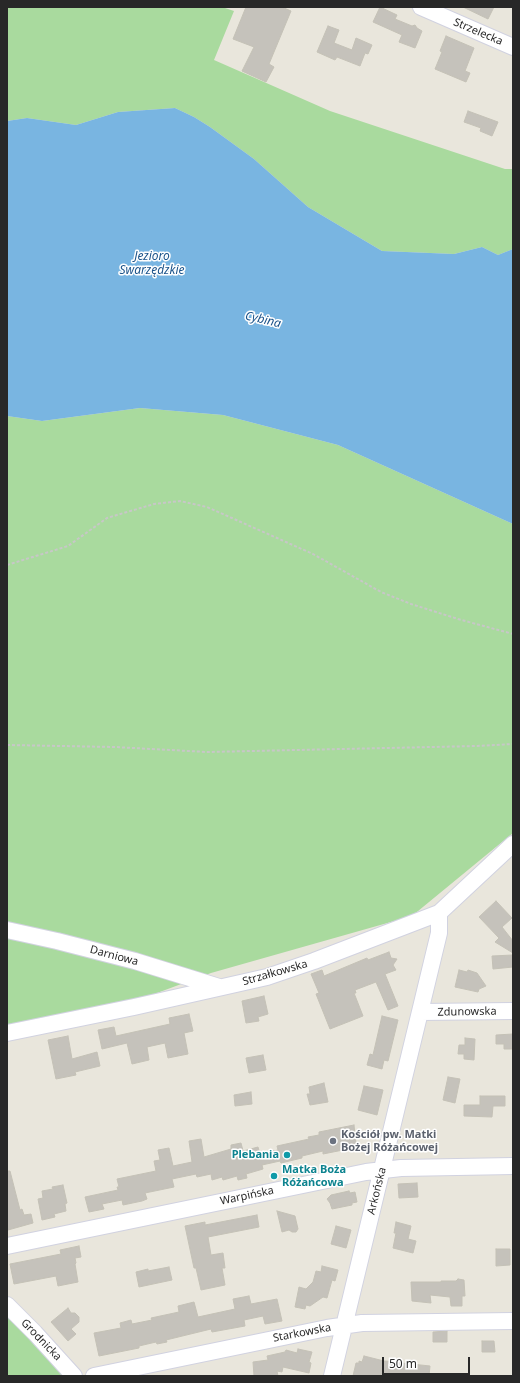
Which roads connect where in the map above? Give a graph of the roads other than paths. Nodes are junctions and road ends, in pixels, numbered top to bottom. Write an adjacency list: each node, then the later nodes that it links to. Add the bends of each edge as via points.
1 (421, 7): 2 (street, Strzelecka)
2 (513, 47)
3 (513, 844): 4 (street, Strzałkowska)
4 (439, 913): 6 (street, Strzałkowska, via 267,977); 8 (street, Arkońska, via 439,933)
5 (7, 930): 6 (street, Darniowa, via 135,961)
6 (220, 987): 9 (street, Strzałkowska)
7 (513, 1011): 8 (street, Zdunowska)
8 (420, 1012): 11 (street, Arkońska)
9 (7, 1034)
10 (513, 1166): 11 (street, Warpińska)
11 (382, 1170): 12 (street, Warpińska); 15 (street, Arkońska)
12 (7, 1246)
13 (7, 1305): 16 (street, Grodnicka)
14 (513, 1321): 15 (street, Starkowska, via 362,1323)
15 (344, 1326): 17 (street, Starkowska); 18 (street, Arkońska)
16 (74, 1376)
17 (94, 1376)
18 (332, 1376)

